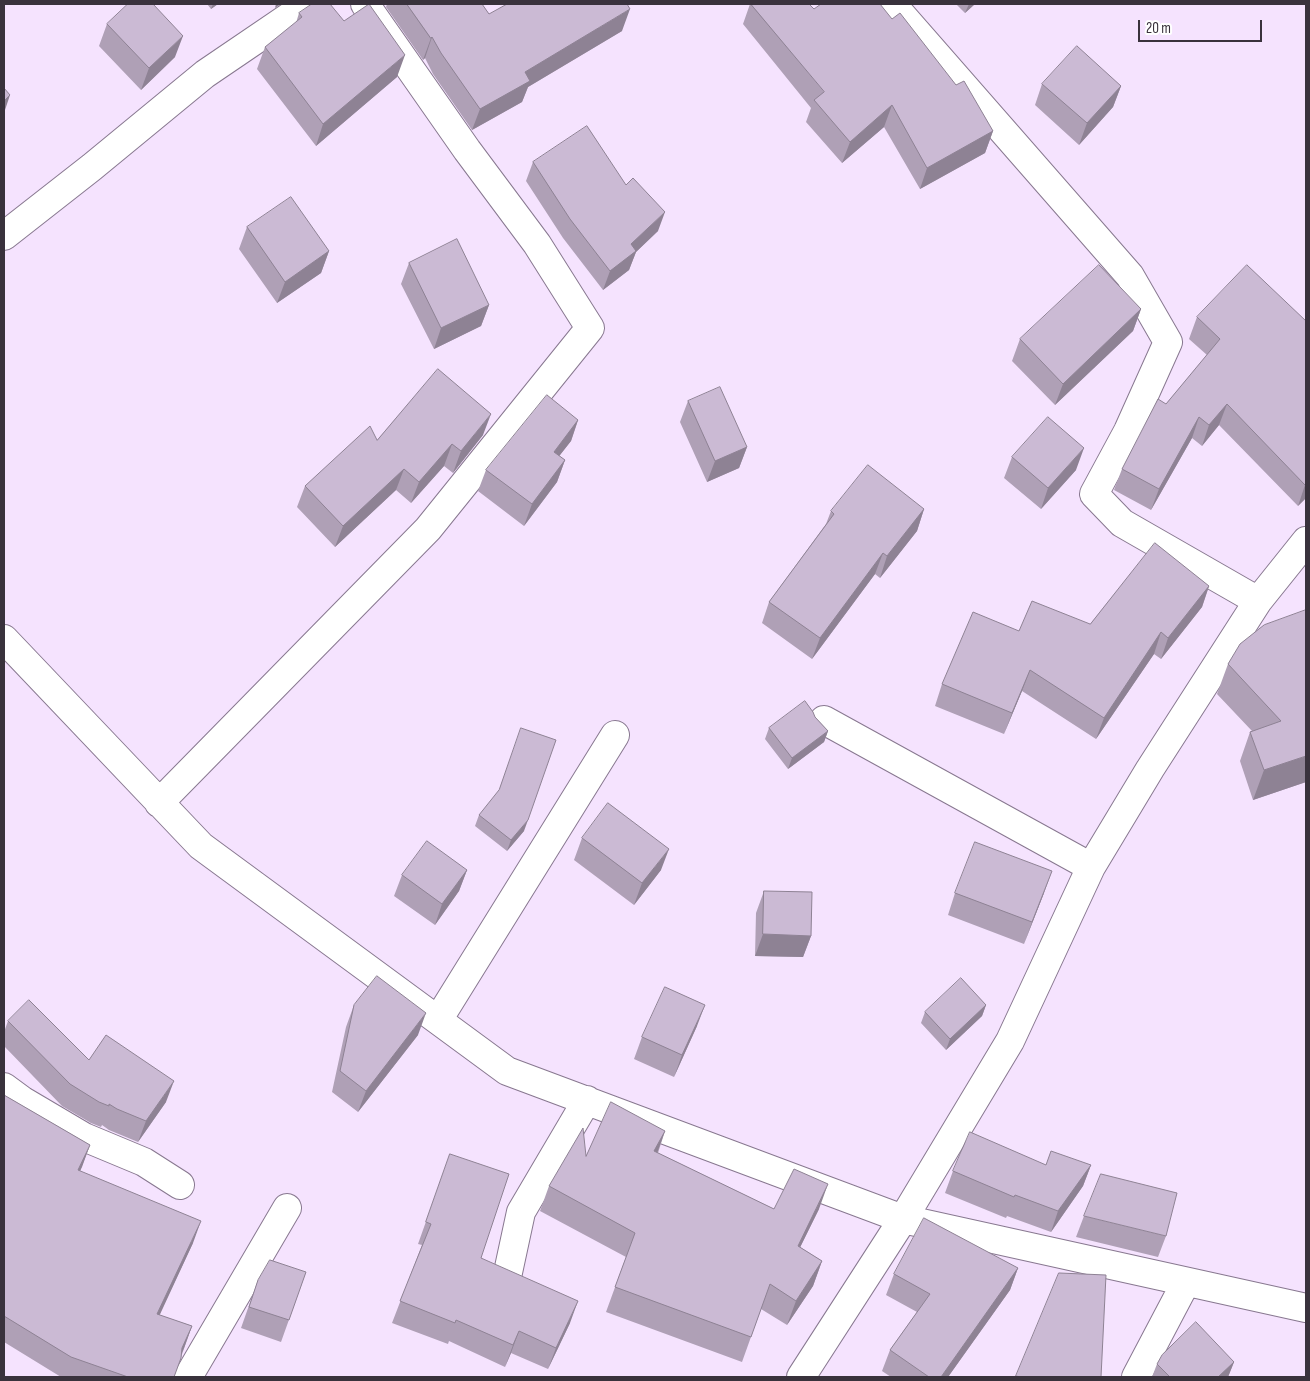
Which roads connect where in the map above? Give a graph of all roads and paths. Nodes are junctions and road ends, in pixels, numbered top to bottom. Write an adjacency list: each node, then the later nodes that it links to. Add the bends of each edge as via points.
1 (308, 4): 4 (street, via 205,74)
2 (365, 4): 10 (street, via 466,150 538,244 590,328 428,529)
3 (892, 4): 6 (street, via 1130,276 1168,342 1128,431 1094,494 1122,524)
4 (4, 236)
5 (1306, 541): 6 (street)
6 (1258, 601): 11 (street)
7 (4, 638): 10 (street)
8 (824, 720): 11 (street)
9 (615, 735): 12 (street)
10 (159, 803): 12 (street, via 201,846)
11 (1091, 867): 17 (street, via 1010,1041)
12 (438, 1020): 14 (street, via 507,1071)
13 (4, 1087): 15 (street, via 84,1137 144,1162)
14 (587, 1100): 17 (street); 18 (street, via 522,1212)
15 (180, 1185)
16 (287, 1208): 21 (street)
17 (903, 1219): 19 (street); 22 (street)
18 (507, 1277)
19 (1186, 1282): 20 (street); 23 (street)
20 (1306, 1308)
21 (188, 1377)
22 (801, 1377)
23 (1136, 1377)

